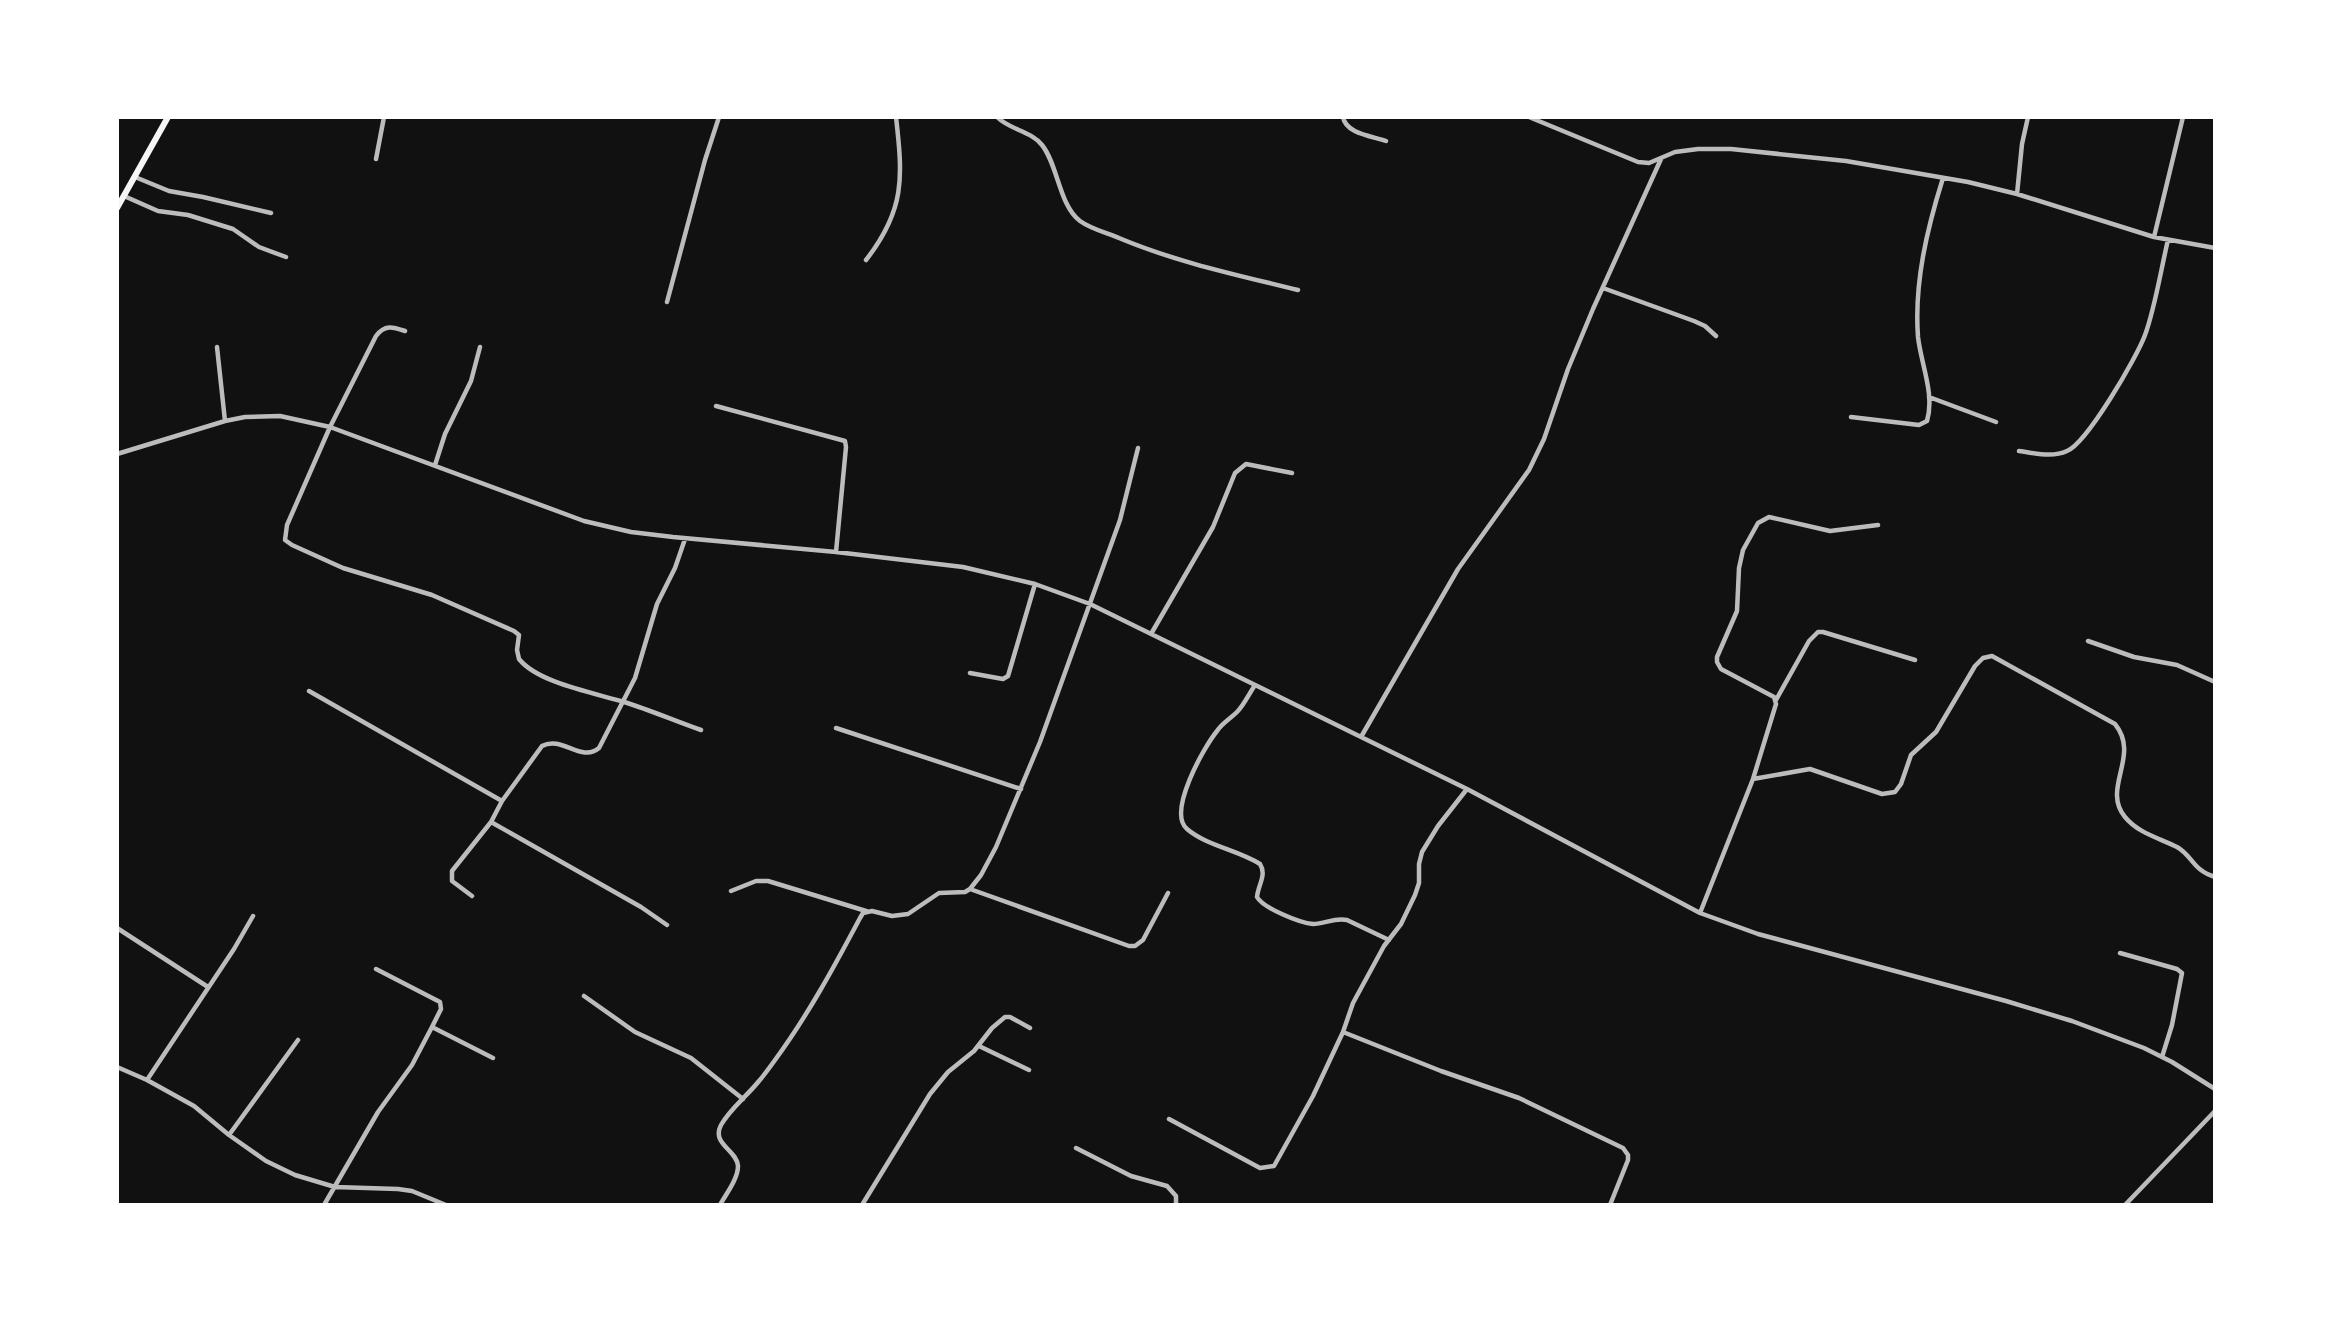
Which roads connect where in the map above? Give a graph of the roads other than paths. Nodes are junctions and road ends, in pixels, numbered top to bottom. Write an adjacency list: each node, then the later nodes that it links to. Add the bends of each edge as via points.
1 (168, 117): 13 (main road)
2 (384, 117): 12 (street)
3 (719, 117): 26 (street)
4 (896, 117): 23 (street, via 897,202 883,238)
5 (998, 117): 25 (street, via 1041,143 1068,205 1080,221 1156,254)
6 (1343, 117): 10 (street, via 1349,129)
7 (1529, 117): 11 (street, via 1638,162)
8 (2028, 117): 15 (street)
9 (2183, 117): 19 (street)
10 (1386, 141)
11 (1661, 158): 14 (street, via 1698,149 1731,149 1846,161); 24 (street)
12 (376, 159)
13 (134, 177): 16 (main road); 18 (street, via 169,191)
14 (1943, 178): 15 (street); 31 (street, via 1925,242 1918,320)
15 (2017, 194): 19 (street)
16 (124, 196): 17 (main road); 22 (street, via 158,211 233,229 259,247)
17 (117, 208)
18 (271, 214)
19 (2154, 237): 20 (street)
20 (2168, 240): 21 (street); 38 (street, via 2145,335 2084,437 2059,454)
21 (2215, 248)
22 (286, 257)
23 (866, 260)
24 (1603, 288): 28 (street, via 1694,321); 58 (street, via 1529,470 1458,569)
25 (1298, 290)
26 (667, 302)
27 (405, 331): 36 (street, via 380,330)
28 (1716, 336)
29 (217, 347): 34 (street)
30 (480, 347): 40 (street, via 471,381)
31 (1929, 397): 33 (street, via 1927,421 1919,425); 35 (street)
32 (716, 406): 44 (street, via 845,441)
33 (1852, 417)
34 (226, 421): 36 (street, via 280,416); 39 (street)
35 (1996, 422)
36 (330, 427): 40 (street); 55 (street, via 284,532 288,543 367,577 471,610 517,633 519,659 529,668)
37 (1138, 448): 46 (street, via 1120,520)
38 (2019, 451)
39 (117, 454)
40 (435, 465): 43 (street, via 584,522)
41 (1292, 472): 47 (street, via 1246,464 1235,473 1213,527)
42 (1878, 525): 54 (street, via 1837,531 1769,517 1758,523 1741,557 1737,611 1717,662 1721,669)
43 (685, 538): 44 (street); 55 (street)
44 (836, 552): 45 (street, via 963,567)
45 (1035, 584): 46 (street); 50 (street, via 1008,676)
46 (1090, 604): 47 (street); 60 (street)
47 (1151, 635): 52 (street)
48 (2088, 641): 51 (street, via 2177,665)
49 (1915, 660): 54 (street, via 1818,632)
50 (970, 673)
51 (2215, 682)
52 (1255, 685): 58 (street); 74 (street, via 1242,706 1214,733 1199,759 1180,811 1181,821 1199,836 1260,864 1263,875 1257,897 1268,908 1307,923 1340,918)
53 (309, 691): 62 (street)
54 (1776, 700): 59 (street)
55 (623, 702): 57 (street); 62 (street, via 599,748 586,753 547,743)
56 (836, 728): 60 (street)
57 (701, 730)
58 (1361, 737): 61 (street)
59 (1753, 779): 64 (street, via 1810,769 1882,794 1895,792 1911,755 1936,732 1975,666 1987,656 1996,657 2115,724 2126,752 2117,794 2126,818 2178,848 2200,871); 70 (street)
60 (1021, 789): 65 (street, via 996,848)
61 (1467, 789): 70 (street); 74 (street, via 1422,852 1418,889)
62 (502, 801): 63 (street)
63 (491, 822): 68 (street, via 452,871 455,885); 72 (street)
64 (2215, 877)
65 (970, 889): 67 (street, via 1129,946 1143,940); 69 (street, via 939,893 900,916)
66 (731, 891): 69 (street, via 757,880 768,881)
67 (1168, 893)
68 (472, 896)
69 (867, 911): 90 (street, via 793,1035)
70 (1700, 914): 84 (street, via 2032,1009)
71 (253, 916): 77 (street)
72 (667, 925)
73 (117, 929): 77 (street)
74 (1389, 940): 81 (street, via 1353,1003)
75 (2120, 953): 84 (street, via 2182,973)
76 (376, 970): 79 (street, via 440,1002)
77 (208, 987): 88 (street)
78 (584, 996): 90 (street, via 635,1032 691,1058)
79 (432, 1027): 85 (street); 95 (street)
80 (1030, 1028): 83 (street, via 1005,1017)
81 (1343, 1032): 92 (street, via 1294,1132 1270,1168 1260,1168); 101 (street, via 1519,1098 1623,1148 1628,1160)
82 (298, 1040): 93 (street)
83 (979, 1045): 87 (street); 99 (street, via 930,1094)
84 (2162, 1057): 89 (street)
85 (493, 1058)
86 (117, 1067): 88 (street)
87 (1029, 1070)
88 (147, 1080): 93 (street, via 194,1106)
89 (2215, 1089)
90 (743, 1099): 98 (street, via 719,1130 720,1141 738,1164)
91 (2215, 1111): 102 (street)
92 (1169, 1119)
93 (229, 1135): 95 (street, via 266,1161)
94 (1076, 1148): 100 (street, via 1131,1176 1167,1186 1176,1196)
95 (335, 1187): 96 (street); 97 (street, via 405,1190)
96 (324, 1205)
97 (446, 1205)
98 (720, 1205)
99 (862, 1205)
100 (1176, 1205)
101 (1610, 1205)
102 (2124, 1205)

